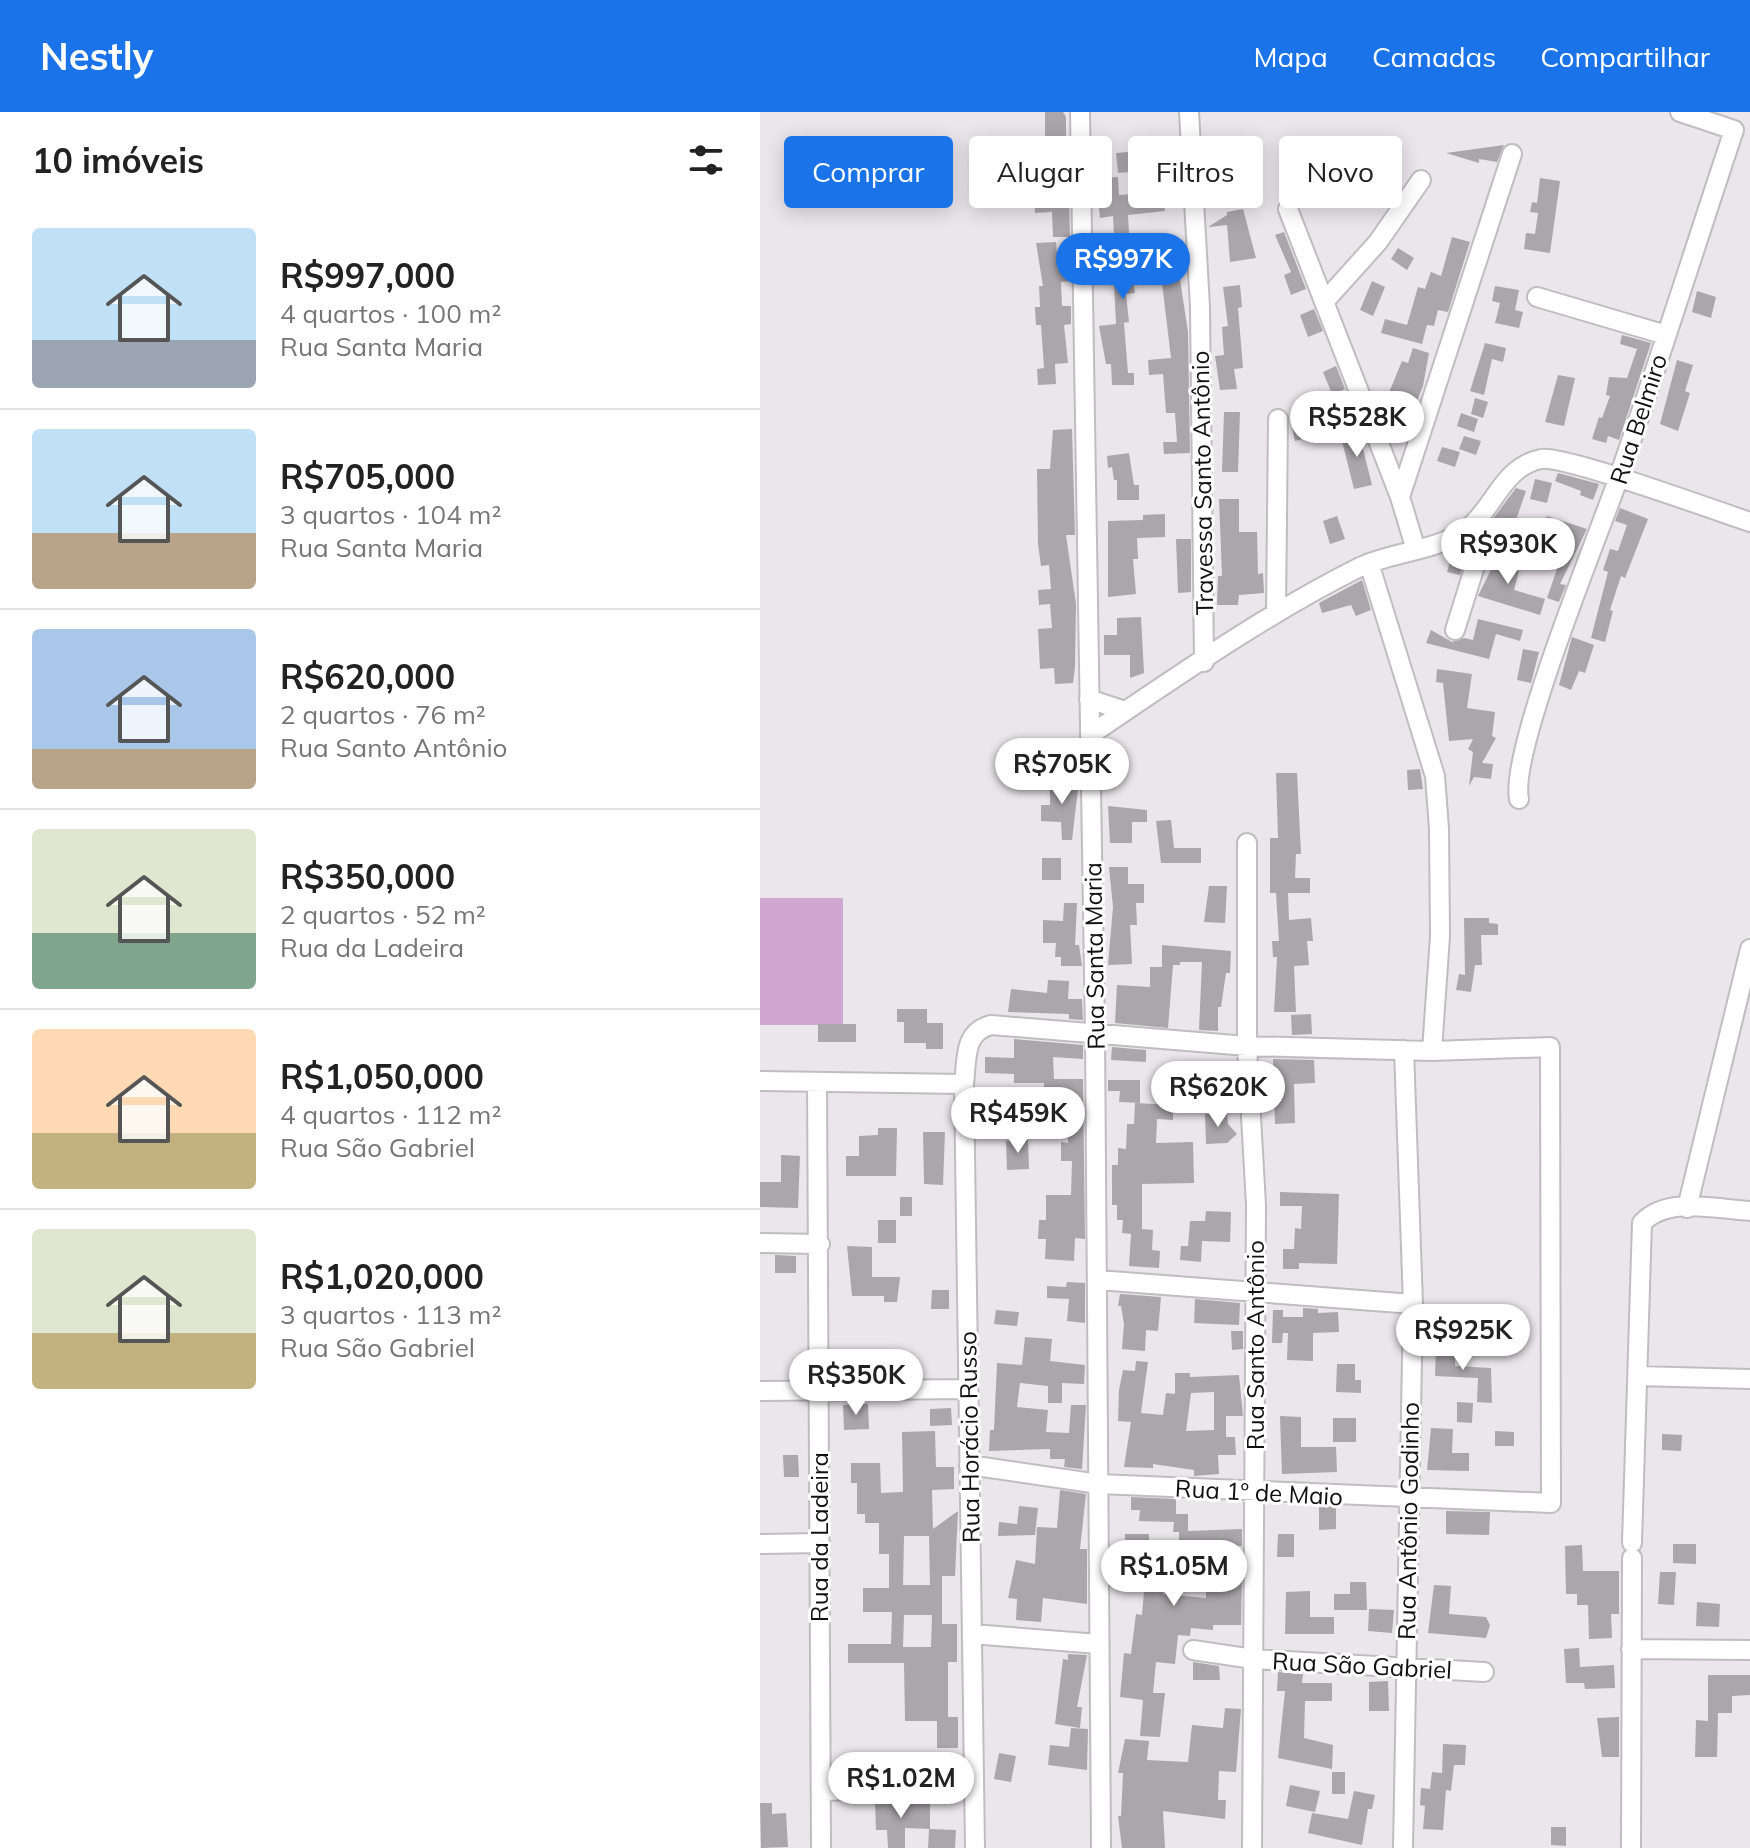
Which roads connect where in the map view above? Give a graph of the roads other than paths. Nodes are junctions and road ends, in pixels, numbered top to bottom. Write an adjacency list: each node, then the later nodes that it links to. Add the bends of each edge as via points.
1 (1080, 112): 20 (street, Rua Santa Maria)
2 (1189, 112): 19 (street, Travessa Santo Antônio, via 1200,307)
3 (1680, 112): 9 (street, Rua Belmiro, via 1734,130)
4 (1512, 154): 12 (street)
5 (1421, 180): 8 (street, via 1378,242)
6 (1288, 209): 8 (street)
7 (1537, 297): 9 (street)
8 (1324, 302): 12 (street)
9 (1666, 335): 11 (street, Rua Belmiro)
10 (1278, 419): 17 (street)
11 (1618, 480): 13 (street); 14 (street, via 1561,460 1540,459 1503,483); 23 (street, Rua Belmiro, via 1535,715 1516,785)
12 (1400, 497): 15 (street)
13 (1750, 522)
14 (1467, 529): 15 (street); 18 (street, via 1479,553)
15 (1416, 550): 16 (street)
16 (1369, 563): 17 (street); 29 (street, via 1435,776 1440,936)
17 (1276, 613): 19 (street)
18 (1455, 630)
19 (1204, 662): 21 (street)
20 (1089, 699): 21 (street); 22 (street, Rua Santa Maria)
21 (1125, 711): 22 (street)
22 (1090, 735): 26 (street, Rua Santa Maria)
23 (1519, 799)
24 (1247, 843): 27 (street, Rua Santo Antônio)
25 (1750, 949): 33 (street)
26 (1095, 1033): 27 (street); 32 (street, Rua Horácio Russo, via 991,1025 978,1029 968,1042); 37 (street, Rua Santa Maria)
27 (1247, 1046): 28 (street); 38 (street, Rua Santo Antônio, via 1256,1205)
28 (1404, 1050): 29 (street); 39 (street, Rua Antônio Godinho)
29 (1432, 1051): 48 (street, Rua 1º de Maio, via 1550,1047 1551,1503)
30 (760, 1081): 31 (street)
31 (817, 1082): 32 (street); 36 (street, Rua da Ladeira)
32 (964, 1084): 42 (street, Rua Horácio Russo)
33 (1687, 1208): 34 (street); 40 (street, via 1654,1210 1642,1223)
34 (1750, 1211)
35 (760, 1243): 36 (street)
36 (820, 1244): 44 (street, Rua da Ladeira)
37 (1098, 1280): 38 (street); 46 (street, Rua Santa Maria)
38 (1254, 1291): 39 (street); 47 (street, Rua Santo Antônio)
39 (1413, 1304): 48 (street, Rua Antônio Godinho)
40 (1638, 1376): 41 (street); 53 (street)
41 (1750, 1379)
42 (968, 1389): 44 (street); 45 (street, Rua Horácio Russo)
43 (760, 1391): 44 (street)
44 (819, 1392): 49 (street, Rua da Ladeira)
45 (969, 1465): 46 (street, Rua 1º de Maio); 51 (street, Rua Horácio Russo)
46 (1099, 1484): 47 (street, Rua 1º de Maio); 52 (street, Rua Santa Maria)
47 (1254, 1492): 48 (street, Rua 1º de Maio); 56 (street, Rua Santo Antônio)
48 (1408, 1498): 57 (street, Rua Antônio Godinho)
49 (820, 1543): 50 (street); 60 (street, Rua da Ladeira)
50 (760, 1544)
51 (972, 1634): 52 (street); 59 (street, Rua Horácio Russo)
52 (1099, 1644): 63 (street, Rua Santa Maria)
53 (1631, 1649): 55 (street); 66 (street)
54 (1193, 1650): 56 (street, Rua São Gabriel)
55 (1750, 1650)
56 (1253, 1659): 57 (street, Rua São Gabriel); 64 (street, Rua Santo Antônio)
57 (1405, 1667): 58 (street, Rua São Gabriel); 65 (street, Rua Antônio Godinho)
58 (1484, 1672)
59 (974, 1787): 60 (street); 62 (street, Rua Horácio Russo)
60 (821, 1791): 61 (street, Rua da Ladeira)
61 (821, 1848)
62 (975, 1848)
63 (1101, 1848)
64 (1252, 1848)
65 (1403, 1848)
66 (1631, 1848)

